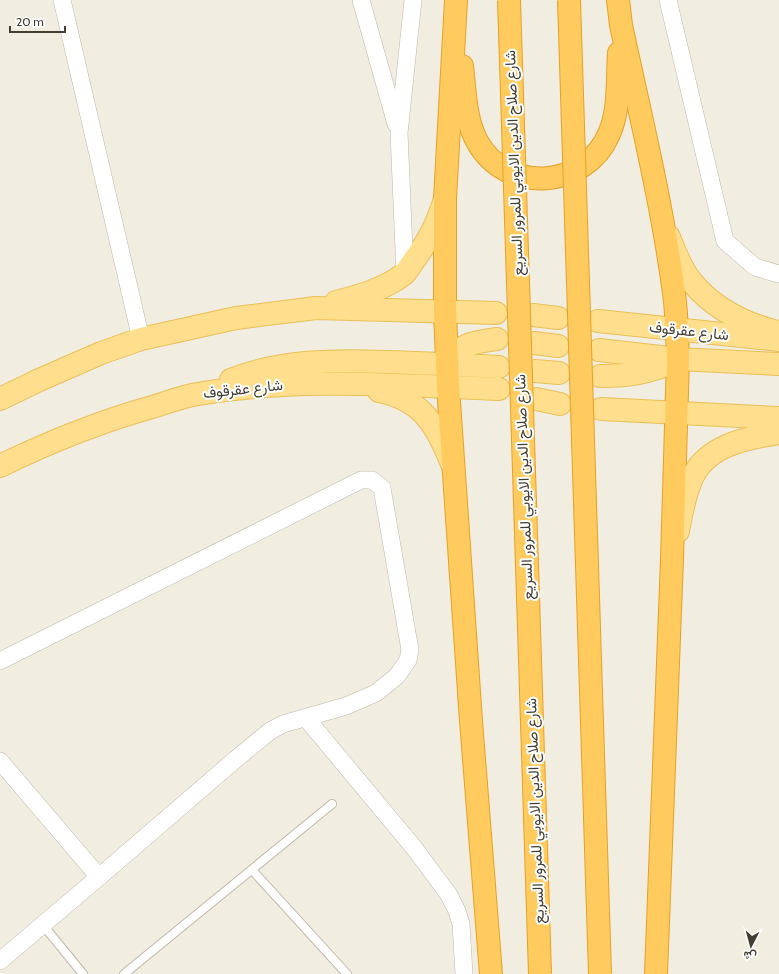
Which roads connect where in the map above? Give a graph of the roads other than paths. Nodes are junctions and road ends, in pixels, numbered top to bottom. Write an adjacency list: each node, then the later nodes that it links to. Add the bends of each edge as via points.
1 (62, 0): 23 (street)
2 (361, 0): 10 (street)
3 (413, 0): 10 (street)
4 (509, 0): 63 (highway, شارع صلاح الدين الايوبي للمرور السريع, bridge)
5 (569, 0): 64 (highway, bridge)
6 (618, 0): 9 (highway)
7 (668, 0): 14 (street, via 725,241 755,266)
8 (456, 10): 9 (highway, via 470,124 478,143 498,165 509,172 533,178 560,177 577,170 601,150 615,116); 11 (highway)
9 (621, 25): 12 (highway)
10 (399, 133): 13 (street)
11 (445, 199): 13 (main road, via 437,224); 16 (highway)
12 (663, 223): 21 (highway); 22 (main road, via 679,261 691,281 713,302 735,317)
13 (405, 273): 15 (main road, via 384,286)
14 (779, 274)
15 (316, 308): 16 (main road); 23 (main road, via 236,318)
16 (445, 311): 17 (main road); 30 (highway)
17 (496, 313)
18 (533, 315): 19 (main road)
19 (558, 318)
20 (598, 321): 21 (main road, شارع عقرقوف)
21 (677, 330): 25 (main road, شارع عقرقوف); 29 (highway)
22 (779, 333)
23 (141, 339): 40 (main road, via 37,381)
24 (498, 339): 30 (main road, via 470,344 453,354)
25 (779, 340)
26 (534, 343): 27 (main road)
27 (558, 346)
28 (599, 350): 29 (main road)
29 (678, 359): 31 (main road); 35 (main road, via 646,372); 44 (highway)
30 (448, 364): 32 (main road); 37 (highway); 39 (main road, via 326,361 289,364 249,373)
31 (779, 364)
32 (499, 368)
33 (535, 371): 34 (main road)
34 (559, 373)
35 (600, 376)
36 (343, 384): 37 (main road, شارع عقرقوف); 39 (main road, شارع عقرقوف, via 261,386); 48 (main road, via 398,396 417,406 432,422)
37 (448, 387): 38 (main road, شارع عقرقوف); 48 (highway)
38 (499, 389)
39 (191, 395): 47 (main road, شارع عقرقوف, via 120,416 36,448)
40 (0, 399)
41 (536, 399): 42 (main road)
42 (560, 404)
43 (602, 409): 44 (main road)
44 (676, 412): 45 (main road); 49 (highway)
45 (779, 418)
46 (779, 433): 49 (main road, via 740,440 709,456 698,467 690,482)
47 (0, 466)
48 (454, 471): 62 (highway)
49 (672, 559): 65 (highway)
50 (0, 662): 51 (street, via 361,480 372,480 382,488 410,650 408,660 397,676 376,693 346,706)
51 (306, 718): 55 (street, via 283,724 270,731); 61 (street, via 415,849 448,895 461,924)
52 (0, 760): 55 (street)
53 (332, 804): 54 (lane)
54 (252, 870): 59 (lane); 60 (lane)
55 (99, 877): 56 (street)
56 (42, 925): 57 (street); 58 (lane)
57 (0, 961)
58 (84, 974)
59 (124, 974)
60 (347, 974)
61 (464, 974)
62 (491, 974)
63 (540, 974)
64 (600, 974)
65 (656, 974)

